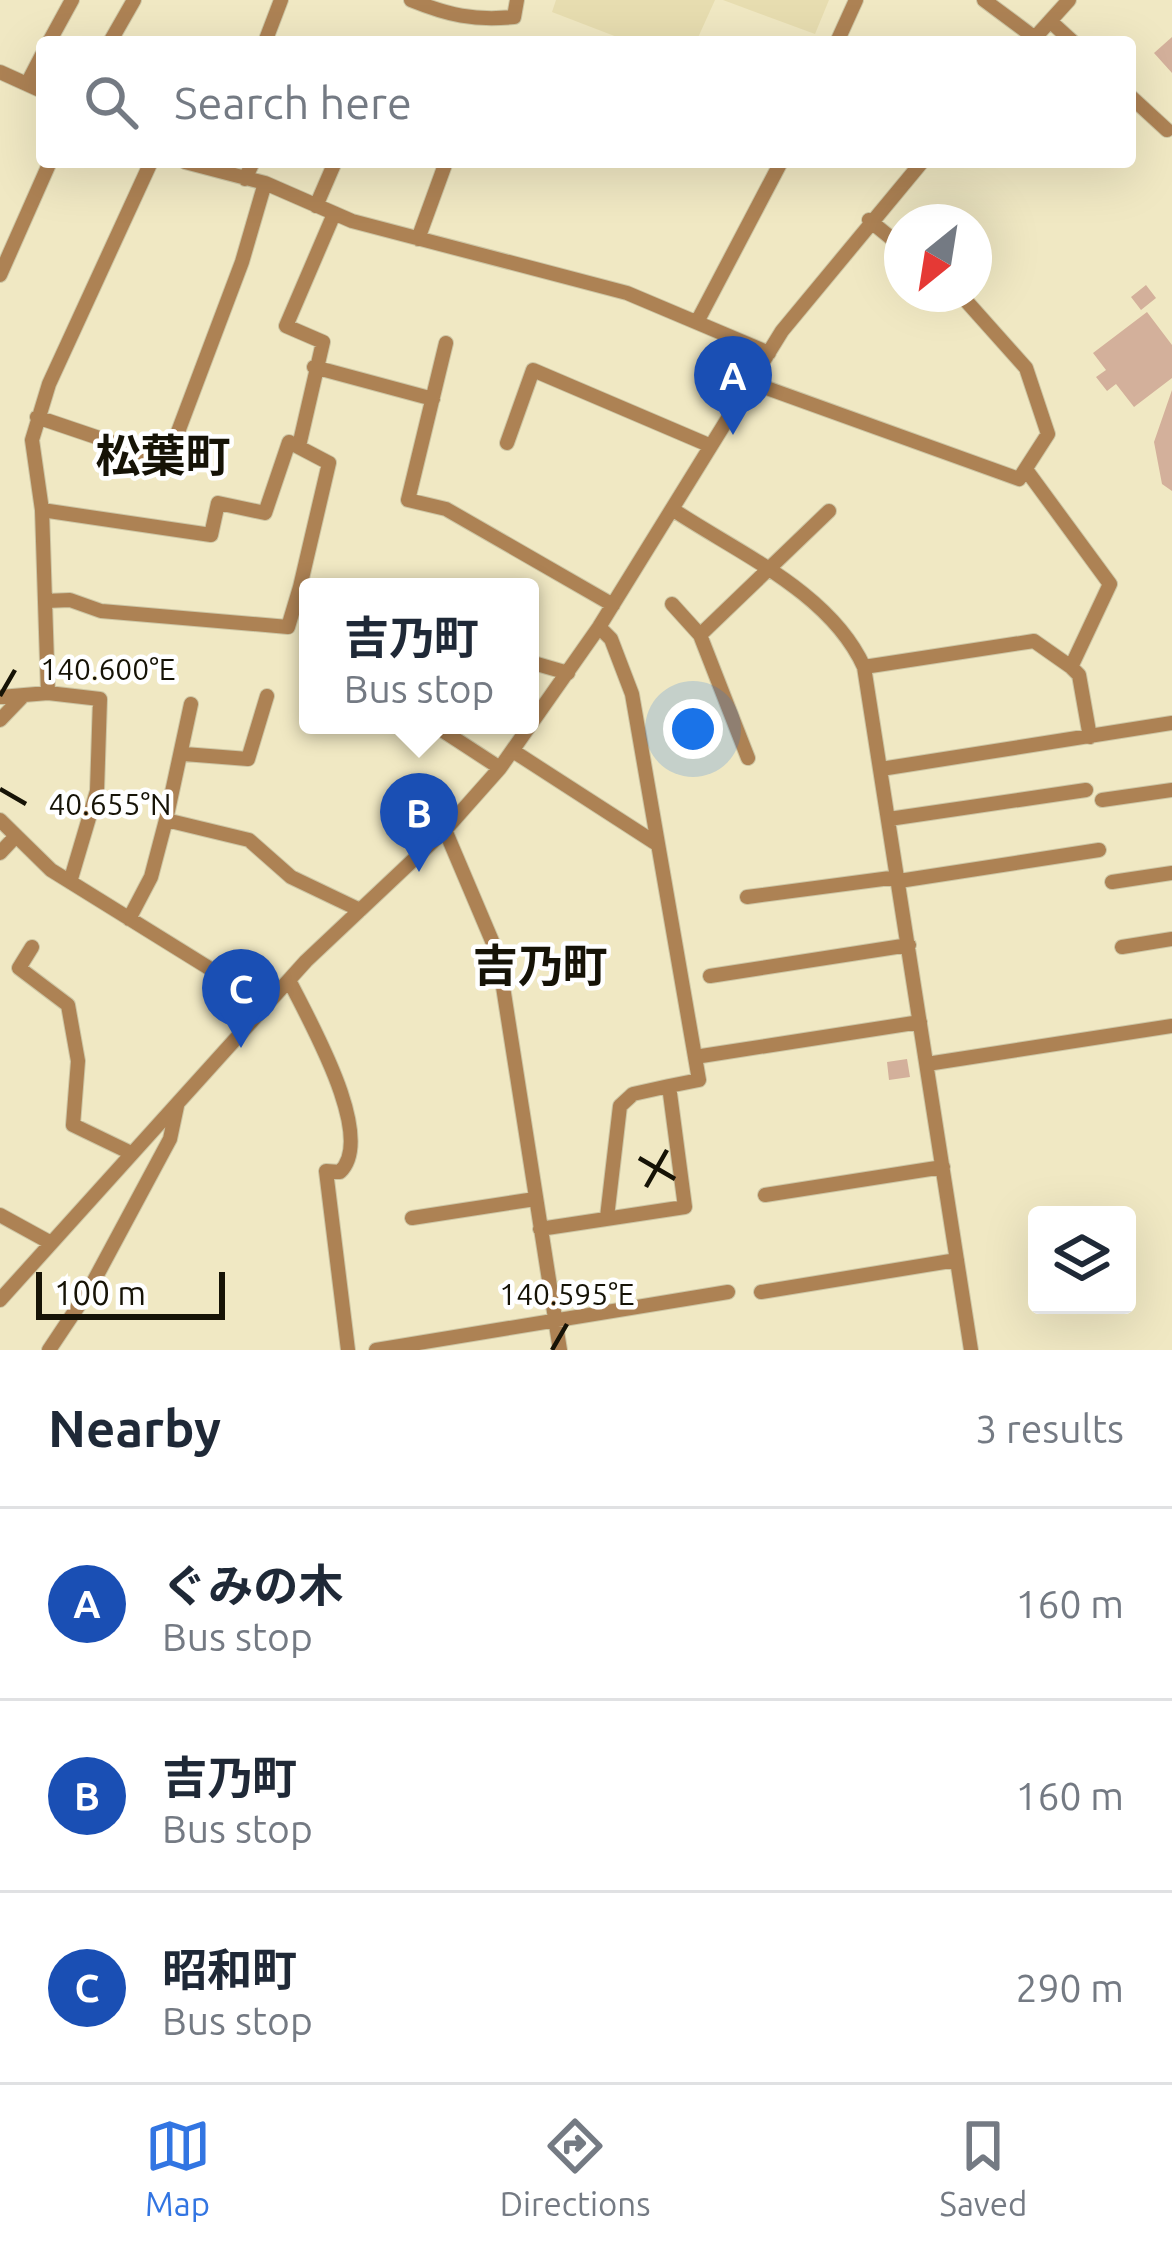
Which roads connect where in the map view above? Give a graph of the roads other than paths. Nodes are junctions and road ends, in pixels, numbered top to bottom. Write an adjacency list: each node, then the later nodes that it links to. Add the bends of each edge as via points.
1 (72, 0): 11 (street)
2 (134, 0): 12 (street)
3 (280, 0): 13 (street)
4 (411, 0): 9 (street)
5 (517, 0): 9 (street, via 514,17 482,21)
6 (856, 0): 14 (street)
7 (984, 0): 15 (street)
8 (1069, 0): 10 (street)
9 (437, 5)
10 (1050, 21): 16 (street); 17 (street)
11 (52, 36)
12 (113, 36)
13 (273, 36)
14 (840, 36)
15 (1028, 36)
16 (1037, 36)
17 (1066, 36)
18 (36, 67): 20 (street)
19 (0, 72): 20 (street)
20 (27, 84): 21 (street)
21 (36, 89)
22 (1136, 101): 23 (street)
23 (1167, 130)
24 (47, 168): 39 (street)
25 (148, 168): 47 (street)
26 (214, 168): 32 (street)
27 (250, 168): 32 (street)
28 (332, 168): 34 (street)
29 (444, 168): 38 (street)
30 (778, 168): 41 (street)
31 (917, 168): 36 (street)
32 (245, 179): 33 (street)
33 (265, 183): 34 (street); 47 (street, via 167,461)
34 (316, 206): 35 (street)
35 (334, 214): 38 (street); 44 (street, via 286,326 323,342)
36 (869, 220): 37 (street); 43 (street)
37 (884, 232)
38 (418, 239): 41 (street, via 627,293)
39 (0, 274)
40 (976, 312): 51 (street, via 1026,368 1048,434)
41 (697, 322): 43 (street)
42 (446, 343): 46 (street)
43 (769, 352): 45 (street)
44 (314, 367): 46 (street); 49 (street)
45 (750, 382): 50 (street); 51 (street, via 1019,479)
46 (433, 399): 60 (street, via 408,500 446,508)
47 (37, 417): 53 (street, via 32,440)
48 (506, 443): 50 (street, via 533,370)
49 (299, 446): 53 (street, via 289,442 265,513 218,503 211,535); 56 (street, via 329,463)
50 (711, 446): 52 (street)
51 (1027, 471): 65 (street, via 1110,584)
52 (672, 509): 55 (street); 60 (street)
53 (42, 510): 58 (street)
54 (830, 511): 55 (street)
55 (767, 572): 62 (street); 64 (street, via 838,623)
56 (306, 578)
57 (299, 600): 58 (street, via 288,627)
58 (45, 601): 67 (street)
59 (672, 604): 62 (street)
60 (613, 605): 61 (street)
61 (599, 627): 66 (street); 91 (street, via 632,694)
62 (700, 635): 80 (street)
63 (539, 665): 66 (street)
64 (864, 667): 65 (street, via 1034,640); 82 (street)
65 (1071, 667): 77 (street)
66 (568, 673): 72 (street)
67 (48, 693): 68 (street); 96 (street, via 100,699 97,791)
68 (25, 695): 70 (street); 73 (street)
69 (267, 696): 79 (street, via 248,759)
70 (0, 697)
71 (191, 704): 79 (street)
72 (539, 714)
73 (0, 720)
74 (1172, 723): 77 (street)
75 (448, 734): 81 (street)
76 (525, 734): 78 (street)
77 (1090, 737): 82 (street)
78 (513, 751): 81 (street); 91 (street)
79 (184, 754): 88 (street)
80 (748, 758)
81 (500, 768): 89 (street)
82 (881, 769): 86 (street)
83 (1085, 790): 86 (street)
84 (1172, 790): 85 (street)
85 (1102, 800)
86 (889, 819): 95 (street)
87 (0, 820): 90 (street)
88 (166, 820): 99 (street, via 248,840 291,877); 100 (street, via 151,878)
89 (445, 830): 99 (street); 117 (street, via 498,955)
90 (16, 836): 93 (street); 96 (street)
91 (657, 844): 110 (street)
92 (1099, 850): 95 (street)
93 (0, 853)
94 (1172, 873): 97 (street)
95 (898, 879): 98 (street); 102 (street)
96 (70, 882): 100 (street)
97 (1112, 882)
98 (747, 897)
99 (360, 910): 106 (street)
100 (129, 919): 107 (street)
101 (1172, 939): 104 (street)
102 (909, 945): 105 (street); 108 (street)
103 (32, 947): 114 (street, via 19,968 68,1006 78,1061 73,1125)
104 (1122, 947)
105 (710, 976)
106 (289, 980): 107 (street); 129 (street, via 338,1084 354,1139 347,1165 326,1171)
107 (267, 1004): 113 (street)
108 (920, 1022): 110 (street); 111 (street)
109 (1172, 1026): 111 (street)
110 (695, 1057): 112 (street, via 699,1079)
111 (927, 1064): 115 (street)
112 (669, 1086): 119 (street, via 632,1094 620,1106); 119 (street, via 685,1208)
113 (178, 1101): 114 (street); 128 (street, via 170,1139)
114 (131, 1153): 122 (street)
115 (943, 1167): 116 (street); 123 (street)
116 (765, 1196)
117 (535, 1199): 120 (street); 121 (street)
118 (0, 1215): 122 (street)
119 (608, 1216): 121 (street)
120 (412, 1218)
121 (540, 1229): 127 (street)
122 (51, 1243): 126 (street)
123 (957, 1260): 125 (street); 132 (street)
124 (728, 1292): 127 (street)
125 (761, 1292)
126 (0, 1300)
127 (555, 1321): 130 (street); 131 (street)
128 (49, 1350)
129 (348, 1350)
130 (376, 1350)
131 (560, 1350)
132 (971, 1350)

